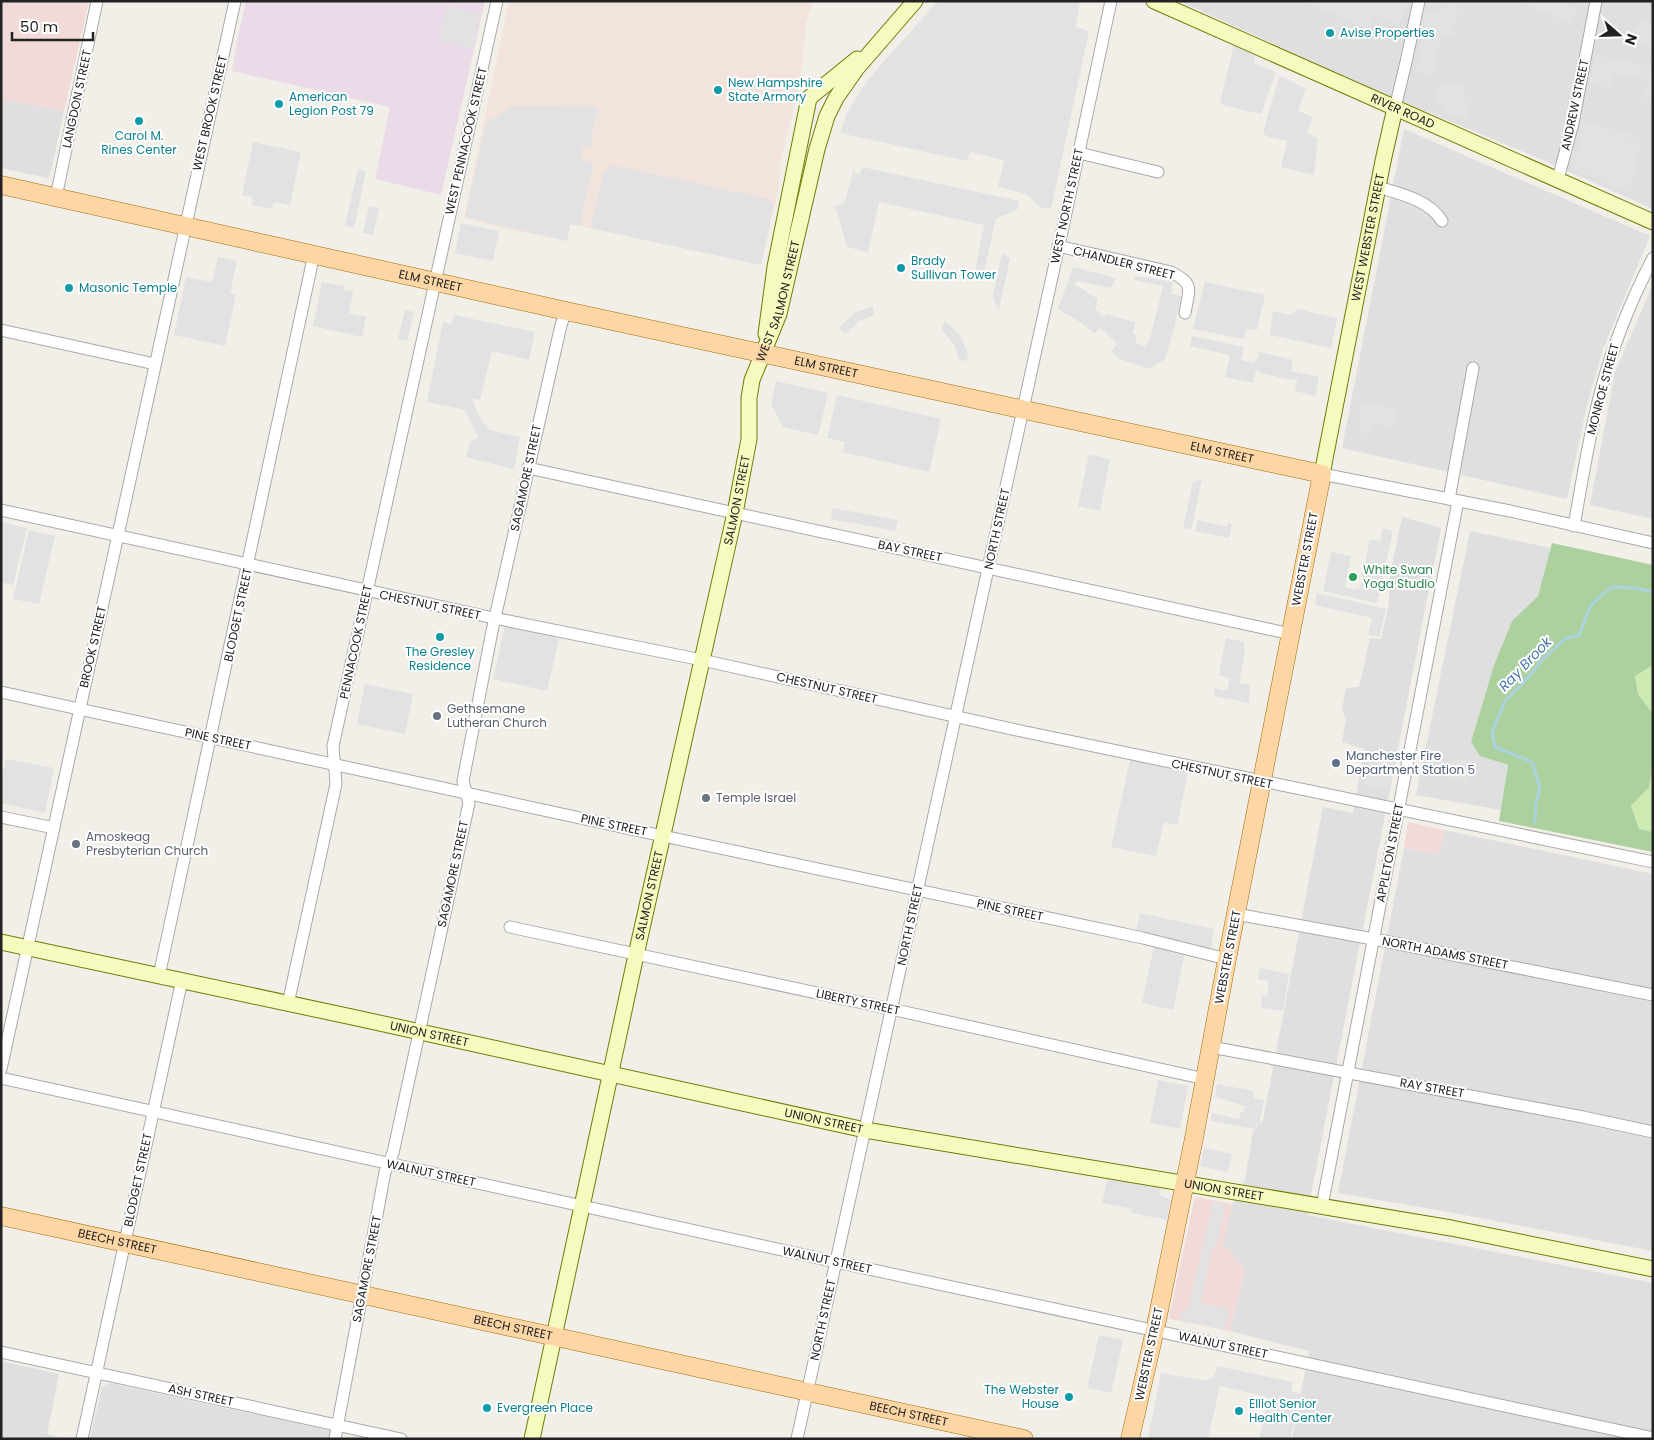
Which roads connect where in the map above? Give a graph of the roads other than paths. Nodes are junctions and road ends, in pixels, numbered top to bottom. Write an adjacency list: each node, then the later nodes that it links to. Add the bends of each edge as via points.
1 (98, 1): 16 (street, LANGDON STREET)
2 (235, 1): 19 (street, WEST BROOK STREET)
3 (497, 1): 23 (street, WEST PENNACOOK STREET)
4 (915, 1): 9 (street, WEST SALMON STREET)
5 (1110, 1): 11 (street, WEST NORTH STREET)
6 (1154, 1): 10 (street, RIVER ROAD)
7 (1418, 1): 10 (street, WEST WEBSTER STREET)
8 (1596, 1): 13 (street, ANDREW STREET, via 1573,123)
9 (884, 36): 27 (street, WEST SALMON STREET, via 845,84 824,124 779,314); 27 (street, WEST SALMON STREET, via 809,98 775,267)
10 (1395, 108): 13 (street, RIVER ROAD); 15 (street, WEST WEBSTER STREET)
11 (1078, 153): 12 (street); 20 (street, WEST NORTH STREET)
12 (1158, 172)
13 (1558, 179): 18 (street, RIVER ROAD)
14 (1, 184): 16 (main road, ELM STREET)
15 (1378, 187): 17 (street, via 1430,207); 32 (street, WEST WEBSTER STREET)
16 (56, 197): 19 (main road, ELM STREET)
17 (1442, 221)
18 (1653, 222)
19 (184, 225): 21 (main road, ELM STREET); 28 (street, BROOK STREET)
20 (1058, 246): 25 (street, CHANDLER STREET, via 1171,272 1187,281 1189,286); 30 (street, WEST NORTH STREET)
21 (314, 254): 23 (main road, ELM STREET); 39 (street, BLODGET STREET)
22 (1653, 258): 36 (street, MONROE STREET, via 1618,335 1601,390)
23 (436, 281): 24 (main road, ELM STREET); 41 (street, PENNACOOK STREET)
24 (566, 311): 27 (main road, ELM STREET); 31 (street, SAGAMORE STREET)
25 (1185, 312)
26 (1, 330): 28 (street)
27 (763, 353): 30 (main road, ELM STREET); 35 (street, SALMON STREET, via 750,389 749,439)
28 (155, 364): 37 (street, BROOK STREET)
29 (1473, 368): 33 (street, APPLETON STREET)
30 (1022, 410): 32 (main road, ELM STREET); 40 (street, NORTH STREET)
31 (528, 468): 35 (street, BAY STREET); 42 (street, SAGAMORE STREET)
32 (1322, 474): 33 (street, ELM STREET); 43 (main road, WEBSTER STREET)
33 (1453, 500): 36 (street, ELM STREET); 52 (street, APPLETON STREET, via 1450,533)
34 (1, 510): 37 (street, CHESTNUT STREET)
35 (734, 513): 40 (street, BAY STREET); 44 (street, SALMON STREET)
36 (1574, 526): 38 (street, ELM STREET)
37 (118, 536): 39 (street, CHESTNUT STREET); 46 (street, BROOK STREET)
38 (1653, 543)
39 (248, 565): 41 (street, CHESTNUT STREET); 48 (street, BLODGET STREET)
40 (988, 568): 43 (street, BAY STREET); 47 (street, NORTH STREET)
41 (367, 591): 42 (street, CHESTNUT STREET); 49 (street, PENNACOOK STREET, via 332,746)
42 (495, 618): 44 (street, CHESTNUT STREET); 51 (street, SAGAMORE STREET, via 463,781)
43 (1291, 634): 50 (main road, WEBSTER STREET)
44 (702, 660): 47 (street, CHESTNUT STREET); 55 (street, SALMON STREET)
45 (1, 692): 46 (street, PINE STREET)
46 (80, 709): 48 (street, PINE STREET); 54 (street, BROOK STREET)
47 (955, 717): 50 (street, CHESTNUT STREET); 57 (street, NORTH STREET)
48 (211, 738): 49 (street, PINE STREET); 65 (street, BLODGET STREET)
49 (333, 764): 51 (street, PINE STREET); 68 (street, PENNACOOK STREET, via 336,784)
50 (1262, 782): 52 (street, CHESTNUT STREET); 58 (main road, WEBSTER STREET)
51 (465, 792): 55 (street, PINE STREET); 70 (street, SAGAMORE STREET, via 469,803)
52 (1399, 809): 56 (street, CHESTNUT STREET); 60 (street, APPLETON STREET)
53 (1, 817): 54 (street)
54 (54, 828): 62 (street, BROOK STREET)
55 (662, 836): 57 (street, PINE STREET); 63 (street, SALMON STREET)
56 (1653, 862)
57 (917, 890): 64 (street, PINE STREET); 69 (street, NORTH STREET)
58 (1236, 914): 60 (street, NORTH ADAMS STREET); 64 (main road, WEBSTER STREET)
59 (510, 927): 63 (street, LIBERTY STREET)
60 (1374, 939): 67 (street, NORTH ADAMS STREET); 73 (street, APPLETON STREET)
61 (1, 942): 62 (street, UNION STREET)
62 (28, 948): 65 (street, UNION STREET); 72 (street, BROOK STREET)
63 (636, 955): 69 (street, LIBERTY STREET); 74 (street, SALMON STREET)
64 (1227, 958): 71 (main road, WEBSTER STREET)
65 (159, 976): 66 (street, UNION STREET)
66 (182, 980): 68 (street, UNION STREET); 77 (street, BLODGET STREET)
67 (1653, 995)
68 (288, 1004): 70 (street, UNION STREET)
69 (891, 1009): 76 (street, LIBERTY STREET); 78 (street, NORTH STREET)
70 (419, 1033): 74 (street, UNION STREET); 80 (street, SAGAMORE STREET)
71 (1211, 1047): 73 (street, RAY STREET); 76 (main road, WEBSTER STREET)
72 (1, 1068)
73 (1347, 1073): 79 (street, RAY STREET); 83 (street, APPLETON STREET)
74 (610, 1074): 78 (street, UNION STREET); 82 (street, SALMON STREET)
75 (1, 1078): 77 (street, WALNUT STREET)
76 (1205, 1079): 81 (main road, WEBSTER STREET)
77 (153, 1112): 80 (street, WALNUT STREET); 85 (street, BLODGET STREET)
78 (865, 1130): 81 (street, UNION STREET); 86 (street, NORTH STREET)
79 (1653, 1132)
80 (389, 1164): 82 (street, WALNUT STREET); 88 (street, SAGAMORE STREET)
81 (1185, 1183): 83 (street, UNION STREET); 89 (main road, WEBSTER STREET)
82 (583, 1206): 86 (street, WALNUT STREET); 90 (street, SALMON STREET)
83 (1322, 1206): 87 (street, UNION STREET, via 1451,1228)
84 (1, 1216): 85 (main road, BEECH STREET)
85 (125, 1242): 88 (main road, BEECH STREET); 92 (street, BLODGET STREET)
86 (836, 1262): 89 (street, WALNUT STREET); 93 (street, NORTH STREET)
87 (1653, 1269)
88 (362, 1294): 90 (main road, BEECH STREET); 94 (street, SAGAMORE STREET)
89 (1154, 1330): 95 (street, WALNUT STREET); 102 (main road, WEBSTER STREET)
90 (554, 1336): 93 (main road, BEECH STREET); 99 (street, SALMON STREET)
91 (1, 1352): 92 (street, ASH STREET)
92 (97, 1372): 94 (street, ASH STREET); 96 (street, BLODGET STREET)
93 (807, 1392): 100 (street, NORTH STREET); 101 (main road, BEECH STREET)
94 (338, 1425): 97 (street, SAGAMORE STREET); 98 (street, ASH STREET)
95 (1653, 1438)
96 (82, 1439)
97 (335, 1439)
98 (402, 1439)
99 (532, 1439)
100 (797, 1439)
101 (1024, 1439)
102 (1130, 1439)

